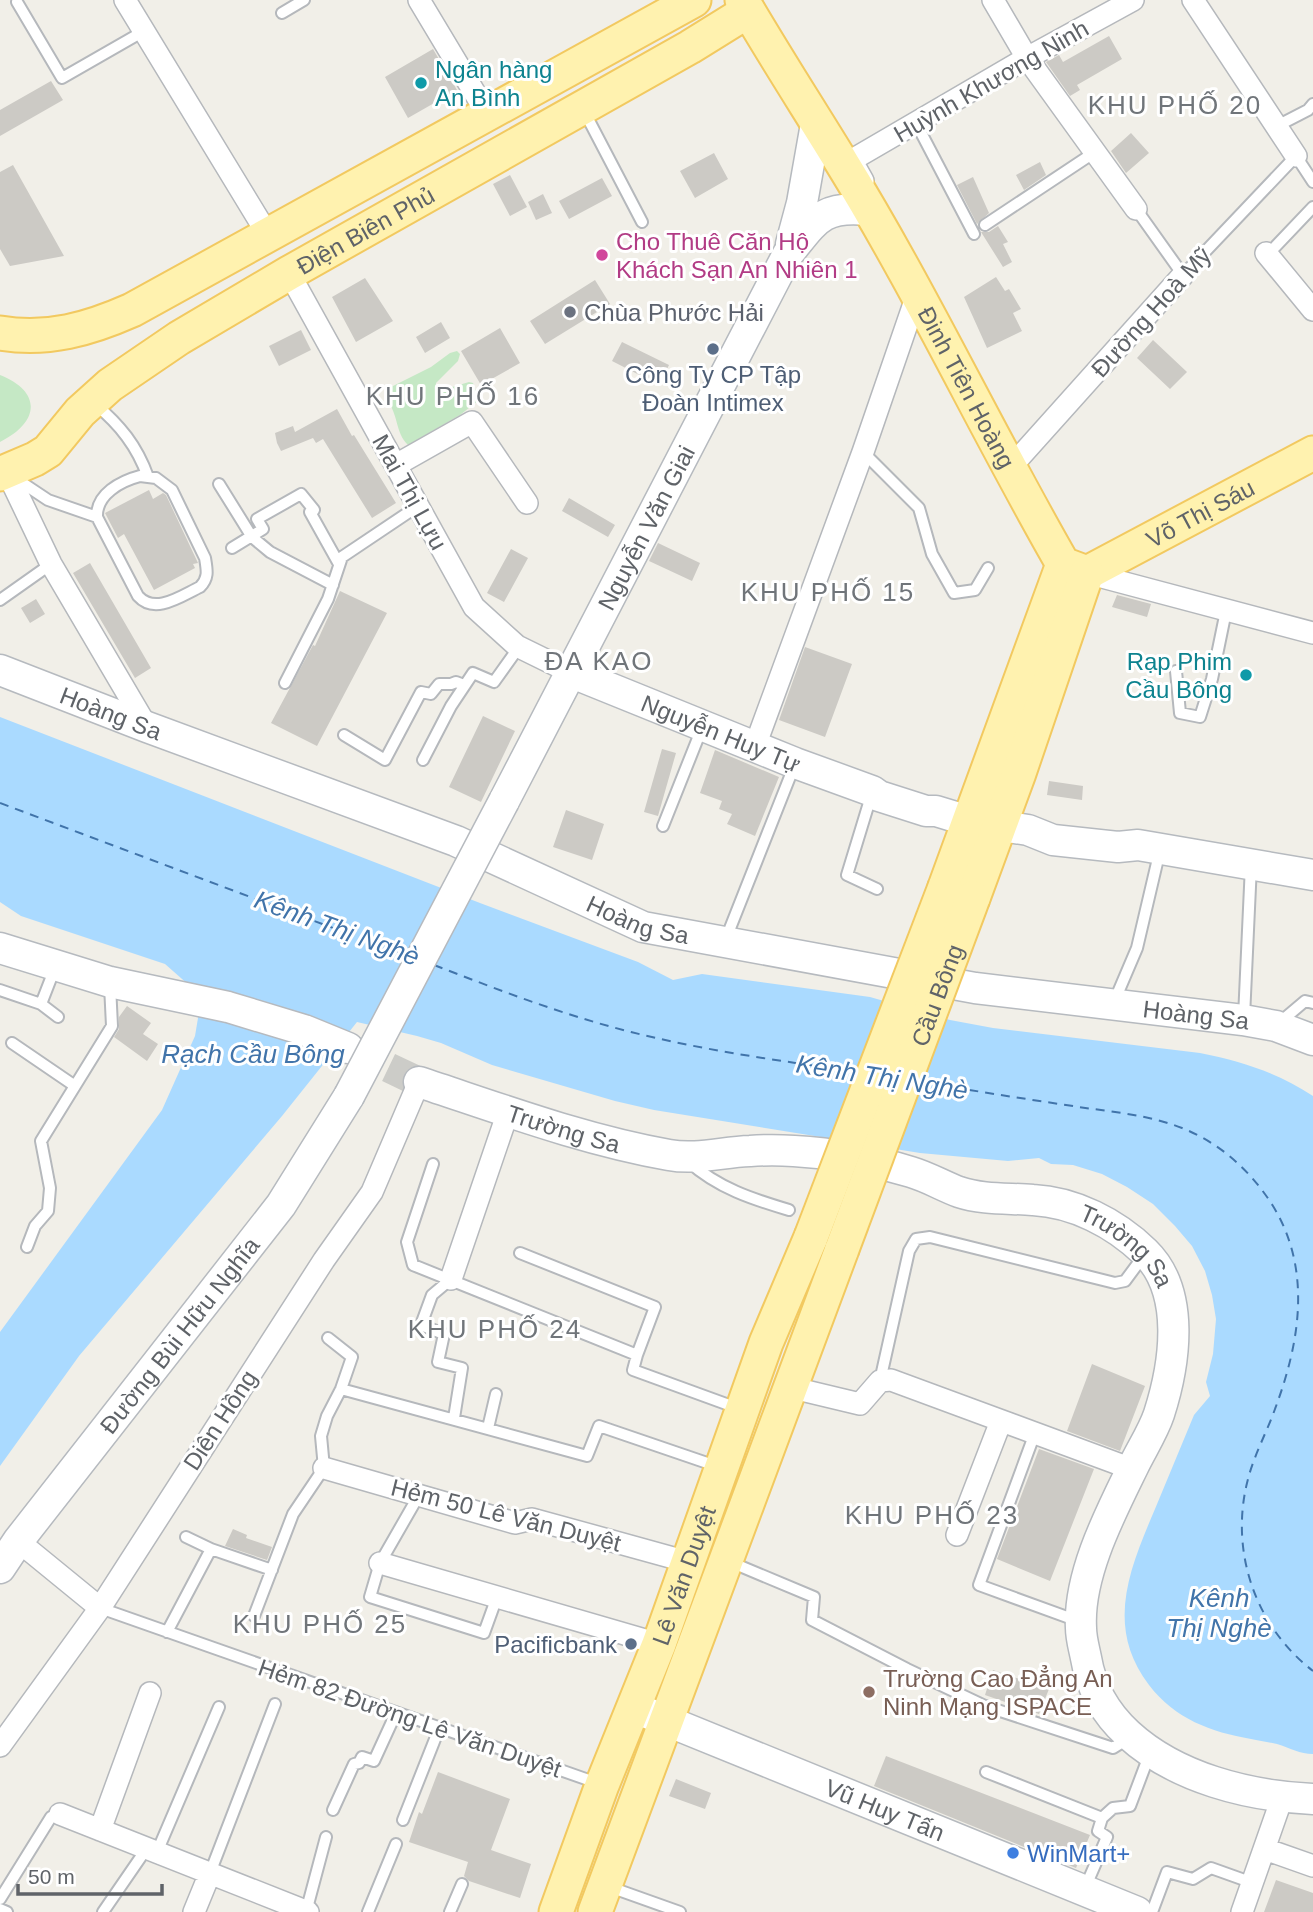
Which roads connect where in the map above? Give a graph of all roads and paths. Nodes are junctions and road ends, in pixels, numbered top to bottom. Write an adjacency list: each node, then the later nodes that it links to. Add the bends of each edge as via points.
1 (125, 0): 11 (street)
2 (304, 0): 10 (lane)
3 (419, 0): 16 (street)
4 (993, 0): 13 (street)
5 (1133, 0): 13 (street, Huỳnh Khương Ninh)
6 (1193, 0): 19 (street)
7 (17, 2): 11 (lane, via 62,78)
8 (745, 5): 12 (main road, Ðiện Biên Phủ); 18 (main road, Đinh Tiên Hoàng)
9 (682, 7): 12 (main road); 16 (main road, Ðiện Biên Phủ)
10 (282, 13)
11 (144, 31): 30 (street)
12 (690, 47): 15 (main road, Ðiện Biên Phủ)
13 (1027, 58): 17 (street, Huỳnh Khương Ninh); 20 (street)
14 (1313, 104): 19 (lane)
15 (582, 108): 27 (lane); 33 (main road, Ðiện Biên Phủ)
16 (488, 115): 30 (main road, Ðiện Biên Phủ)
17 (916, 123): 22 (street, Huỳnh Khương Ninh, via 857,157); 29 (lane)
18 (816, 124): 26 (main road, Đinh Tiên Hoàng); 32 (street, Nguyễn Văn Giai)
19 (1277, 127): 21 (street)
20 (1095, 152): 25 (street); 28 (lane)
21 (1304, 162): 23 (lane); 34 (lane, Đường Hoà Mỹ)
22 (855, 166): 26 (street, Đinh Tiên Hoàng, via 870,197)
23 (1313, 182)
24 (1313, 207): 31 (lane)
25 (1136, 209): 34 (lane)
26 (868, 210): 32 (street, Nguyễn Văn Giai, via 828,212); 35 (main road, Đinh Tiên Hoàng)
27 (642, 222)
28 (985, 225)
29 (974, 234)
30 (268, 235): 37 (main road, Ðiện Biên Phủ, via 97,325 48,336)
31 (1270, 250): 36 (street)
32 (788, 254): 62 (street, Nguyễn Văn Giai)
33 (289, 274): 38 (main road, Ðiện Biên Phủ, via 149,357); 41 (street, Mai Thị Lựu)
34 (1183, 275): 42 (street, Đường Hoà Mỹ)
35 (917, 295): 39 (street); 42 (main road, Đinh Tiên Hoàng)
36 (1313, 310)
37 (0, 333)
38 (92, 401): 43 (main road, Ðiện Biên Phủ, via 47,451); 44 (lane, via 129,437)
39 (863, 452): 53 (lane, via 919,508 932,554 954,593 975,590); 68 (street)
40 (1313, 453): 54 (main road, Võ Thị Sáu)
41 (396, 465): 46 (street, via 472,422); 47 (street, Mai Thị Lựu)
42 (1009, 469): 54 (main road, Đinh Tiên Hoàng)
43 (4, 473): 48 (lane, via 48,500); 51 (street)
44 (148, 477): 48 (lane, via 133,478 110,491 100,502); 48 (lane, via 172,490 205,558 207,576 200,587 163,604 143,601)
45 (219, 484): 49 (lane)
46 (527, 503)
47 (418, 506): 52 (lane, via 342,557); 59 (street, Mai Thị Lựu, via 474,607)
48 (97, 517)
49 (252, 537): 50 (lane); 52 (lane, via 263,529 257,519 301,494 314,510 310,512); 55 (lane, via 270,552)
50 (232, 548)
51 (51, 564): 56 (lane); 66 (street)
52 (339, 564): 55 (lane)
53 (988, 568)
54 (1075, 568): 57 (street); 73 (main road)
55 (333, 585): 63 (lane)
56 (0, 600)
57 (1226, 611): 58 (street); 61 (lane, via 1200,717 1180,713)
58 (1313, 633)
59 (519, 647): 62 (street, Mai Thị Lựu); 64 (lane, via 494,682 473,673)
60 (0, 670): 66 (street, Hoàng Sa)
61 (1176, 671)
62 (570, 672): 65 (street, Nguyễn Huy Tự); 72 (street, Nguyễn Văn Giai)
63 (285, 682)
64 (464, 685): 67 (lane, via 439,684 431,694 421,692 385,760); 69 (lane)
65 (704, 725): 68 (street, Nguyễn Huy Tự); 74 (lane)
66 (147, 727): 80 (street, Hoàng Sa, via 456,841 643,926)
67 (344, 735)
68 (755, 746): 70 (street, Nguyễn Huy Tự)
69 (423, 760)
70 (795, 763): 71 (street, Nguyễn Huy Tự); 80 (lane)
71 (872, 790): 73 (street, Nguyễn Huy Tự); 78 (lane, via 847,875)
72 (504, 801): 123 (street, Đường Bùi Hữu Nghĩa, bridge, via 349,1096 281,1205)
73 (999, 825): 75 (street, via 1119,834); 79 (main road)
74 (663, 826)
75 (1150, 847): 76 (street); 87 (lane, via 1137,948)
76 (1251, 863): 77 (street); 89 (lane)
77 (1313, 875)
78 (877, 889)
79 (959, 893): 100 (main road, Cầu Bông, bridge); 102 (main road, Cầu Bông, bridge)
80 (725, 941): 87 (street, Hoàng Sa, via 975,988)
81 (3, 953): 82 (street)
82 (56, 966): 83 (street); 86 (lane)
83 (110, 982): 93 (street, via 228,1007); 95 (lane, via 112,1026)
84 (0, 990): 86 (lane)
85 (1313, 1003): 90 (lane, via 1306,1001)
86 (41, 1004): 88 (lane)
87 (1113, 1004): 89 (street, Hoàng Sa)
88 (58, 1017)
89 (1243, 1020): 90 (street, Hoàng Sa)
90 (1276, 1026): 91 (street, Hoàng Sa)
91 (1313, 1040)
92 (12, 1043): 95 (lane)
93 (348, 1048)
94 (419, 1082): 96 (street, Trường Sa); 131 (street, Diên Hồng, via 372,1192 316,1271)
95 (75, 1086): 101 (lane, via 41,1141 50,1188 48,1211)
96 (508, 1112): 97 (street, Trường Sa, via 607,1141); 105 (street)
97 (682, 1156): 99 (lane, via 726,1188); 103 (street, Trường Sa, via 795,1151 854,1159 910,1171 958,1192 985,1198 1066,1205 1098,1218)
98 (433, 1164): 105 (lane, via 407,1242 414,1265)
99 (789, 1210)
100 (811, 1237): 112 (main road, Lê Văn Duyệt)
101 (26, 1247)
102 (842, 1249): 109 (main road, Lê Văn Duyệt)
103 (1146, 1252): 108 (lane, via 1125,1282 1115,1283 930,1237 916,1239 909,1251); 119 (street, Trường Sa, via 1172,1301 1174,1346 1159,1415)
104 (520, 1253): 107 (lane, via 655,1307)
105 (451, 1279): 107 (lane); 113 (lane, via 432,1295 421,1325 444,1334 438,1362 462,1368)
106 (328, 1338): 110 (lane, via 352,1357)
107 (637, 1355): 112 (lane, via 634,1370)
108 (880, 1381): 109 (street, via 860,1404); 114 (street, via 891,1380)
109 (789, 1387): 125 (main road, Lê Văn Duyệt)
110 (341, 1389): 113 (lane); 117 (lane, via 321,1436)
111 (496, 1394): 115 (lane)
112 (743, 1410): 118 (main road, Lê Văn Duyệt)
113 (454, 1418): 115 (lane)
114 (1001, 1421): 116 (street); 121 (street)
115 (488, 1428): 118 (lane, via 587,1456 598,1426)
116 (1035, 1433): 119 (street); 133 (lane, via 979,1585)
117 (324, 1468): 120 (street, Hẻm 50 Lê Văn Duyệt); 129 (lane, via 293,1514)
118 (721, 1468): 126 (main road, Lê Văn Duyệt)
119 (1132, 1469): 133 (street, Trường Sa, via 1097,1545)
120 (419, 1495): 126 (street, Hẻm 50 Lê Văn Duyệt, via 515,1522 532,1519); 127 (lane)
121 (957, 1535)
122 (186, 1537): 124 (lane)
123 (18, 1541): 128 (street, Đường Bùi Hữu Nghĩa); 131 (street)
124 (211, 1549): 129 (lane); 134 (lane)
125 (726, 1560): 141 (main road, Lê Văn Duyệt); 143 (lane, via 814,1597 812,1620 985,1706 1113,1748)
126 (688, 1562): 135 (main road, Lê Văn Duyệt)
127 (380, 1563): 130 (street); 130 (lane, via 370,1597 484,1633)
128 (0, 1568)
129 (272, 1570): 132 (lane)
130 (498, 1597): 135 (street)
131 (100, 1608): 134 (lane, Hẻm 82 Đường Lê Văn Duyệt); 144 (street, Diên Hồng)
132 (254, 1616)
133 (1081, 1622): 143 (street, Trường Sa, via 1089,1678 1111,1718)
134 (167, 1632): 140 (lane, Hẻm 82 Đường Lê Văn Duyệt)
135 (659, 1644): 139 (main road, Lê Văn Duyệt)
136 (150, 1693): 153 (street)
137 (275, 1704): 159 (lane)
138 (219, 1707): 157 (lane)
139 (634, 1707): 141 (street, Vũ Huy Tấn); 146 (main road, Lê Văn Duyệt)
140 (396, 1713): 142 (lane, Hẻm 82 Đường Lê Văn Duyệt); 149 (lane, via 374,1761 362,1757 354,1764)
141 (667, 1721): 162 (street, Vũ Huy Tấn); 163 (main road, Lê Văn Duyệt)
142 (439, 1729): 146 (lane, Hẻm 82 Đường Lê Văn Duyệt); 152 (lane)
143 (1141, 1745): 147 (street, Trường Sa, via 1183,1771); 151 (lane, via 1130,1806 1113,1808)
144 (0, 1746)
145 (986, 1772): 151 (lane)
146 (602, 1785): 172 (main road, Lê Văn Duyệt)
147 (1282, 1798): 148 (street, Trường Sa); 156 (street)
148 (1313, 1799)
149 (333, 1810)
150 (60, 1814): 153 (street); 164 (lane, via 51,1818)
151 (1102, 1818): 162 (lane, via 1098,1831 1107,1837)
152 (403, 1820)
153 (100, 1830): 157 (street)
154 (326, 1837): 169 (lane)
155 (396, 1844): 170 (lane)
156 (1265, 1849): 158 (street); 160 (street)
157 (152, 1851): 159 (street); 167 (lane)
158 (1313, 1866)
159 (210, 1873): 168 (street); 169 (street)
160 (1253, 1883): 175 (lane, via 1211,1868 1193,1878 1167,1872); 176 (street)
161 (462, 1884): 171 (lane)
162 (1084, 1890): 174 (street, Vũ Huy Tấn)
163 (600, 1898): 173 (lane)
164 (0, 1899)
165 (0, 1909): 166 (lane)
166 (6, 1912)
167 (103, 1912)
168 (194, 1912)
169 (307, 1912)
170 (368, 1912)
171 (450, 1912)
172 (556, 1912)
173 (680, 1912)
174 (1137, 1912)
175 (1152, 1912)
176 (1242, 1912)

